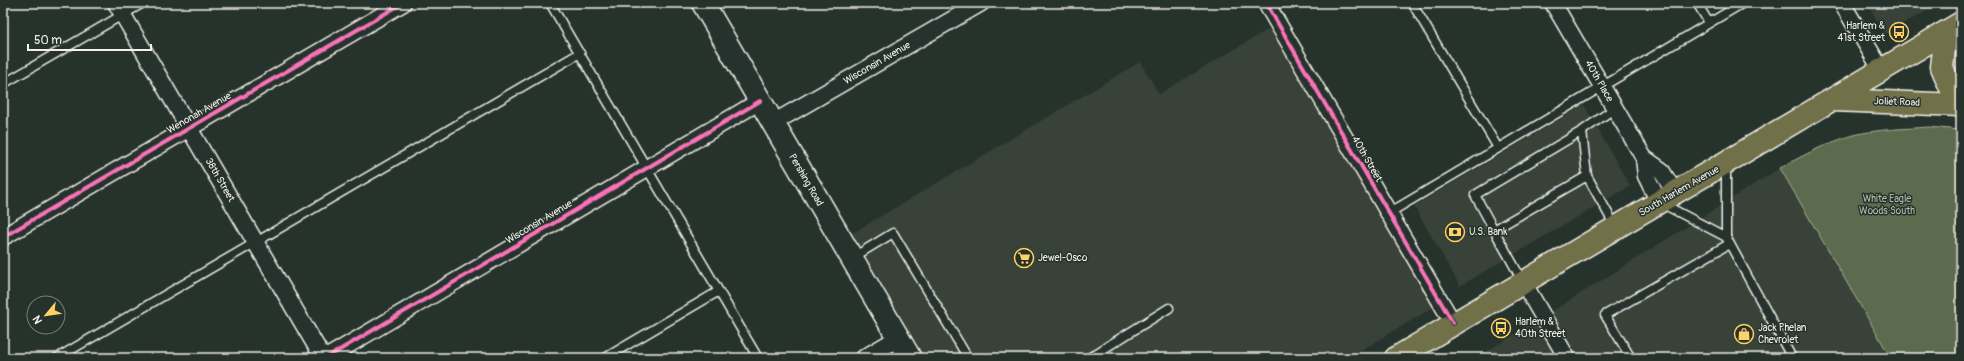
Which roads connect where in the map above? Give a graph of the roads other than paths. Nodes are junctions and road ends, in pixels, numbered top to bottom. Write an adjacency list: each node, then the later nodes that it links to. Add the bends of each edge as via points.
1 (143, 3): 12 (lane)
2 (403, 3): 25 (street, Wenonah Avenue)
3 (550, 3): 15 (lane)
4 (703, 3): 19 (main road, Pershing Road)
5 (981, 3): 24 (street, Wisconsin Avenue)
6 (1266, 3): 32 (street, 40th Street)
7 (1412, 3): 27 (lane)
8 (1553, 3): 18 (street, 40th Place)
9 (1697, 3): 13 (lane)
10 (1743, 3): 13 (lane)
11 (1842, 3): 16 (street)
12 (119, 9): 17 (lane); 25 (street, 38th Street)
13 (1709, 23): 18 (lane)
14 (1953, 27): 16 (main road, South Harlem Avenue); 21 (main road, via 1942,67 1950,86)
15 (580, 53): 29 (lane); 37 (lane)
16 (1882, 71): 20 (main road, South Harlem Avenue)
17 (3, 84)
18 (1602, 86): 23 (street, 40th Place); 27 (lane)
19 (760, 100): 24 (main road, Pershing Road); 29 (street, Wisconsin Avenue)
20 (1832, 100): 22 (main road, Joliet Road); 28 (main road, South Harlem Avenue)
21 (1961, 101)
22 (1961, 105)
23 (1615, 108): 26 (lane); 31 (street, 40th Place, via 1644,158 1661,170)
24 (773, 123): 38 (main road, Pershing Road)
25 (189, 128): 35 (street, Wenonah Avenue); 37 (street, 38th Street)
26 (1582, 131): 30 (lane); 34 (lane, via 1475,194)
27 (1498, 148): 32 (lane)
28 (1726, 163): 31 (main road, South Harlem Avenue); 36 (lane)
29 (646, 167): 40 (lane); 45 (street, Wisconsin Avenue)
30 (1587, 176): 33 (lane); 34 (lane)
31 (1667, 197): 33 (main road, South Harlem Avenue); 36 (lane)
32 (1389, 213): 42 (street, 40th Street)
33 (1616, 228): 39 (main road, South Harlem Avenue)
34 (1494, 230): 39 (lane)
35 (3, 237)
36 (1727, 241): 54 (lane, via 1605,315); 55 (lane)
37 (255, 242): 44 (lane); 45 (street, 38th Street)
38 (852, 258): 43 (main road, Pershing Road); 50 (lane, via 893,233)
39 (1523, 282): 42 (main road, South Harlem Avenue); 53 (street)
40 (719, 291): 46 (lane); 47 (lane)
41 (1169, 308): 51 (lane)
42 (1454, 323): 52 (main road, South Harlem Avenue)
43 (898, 338): 48 (street); 49 (main road, Pershing Road)
44 (57, 358)
45 (325, 358)
46 (605, 358)
47 (758, 358)
48 (864, 358)
49 (910, 358)
50 (968, 358)
51 (1089, 358)
52 (1396, 358)
53 (1567, 358)
54 (1631, 358)
55 (1792, 358)

